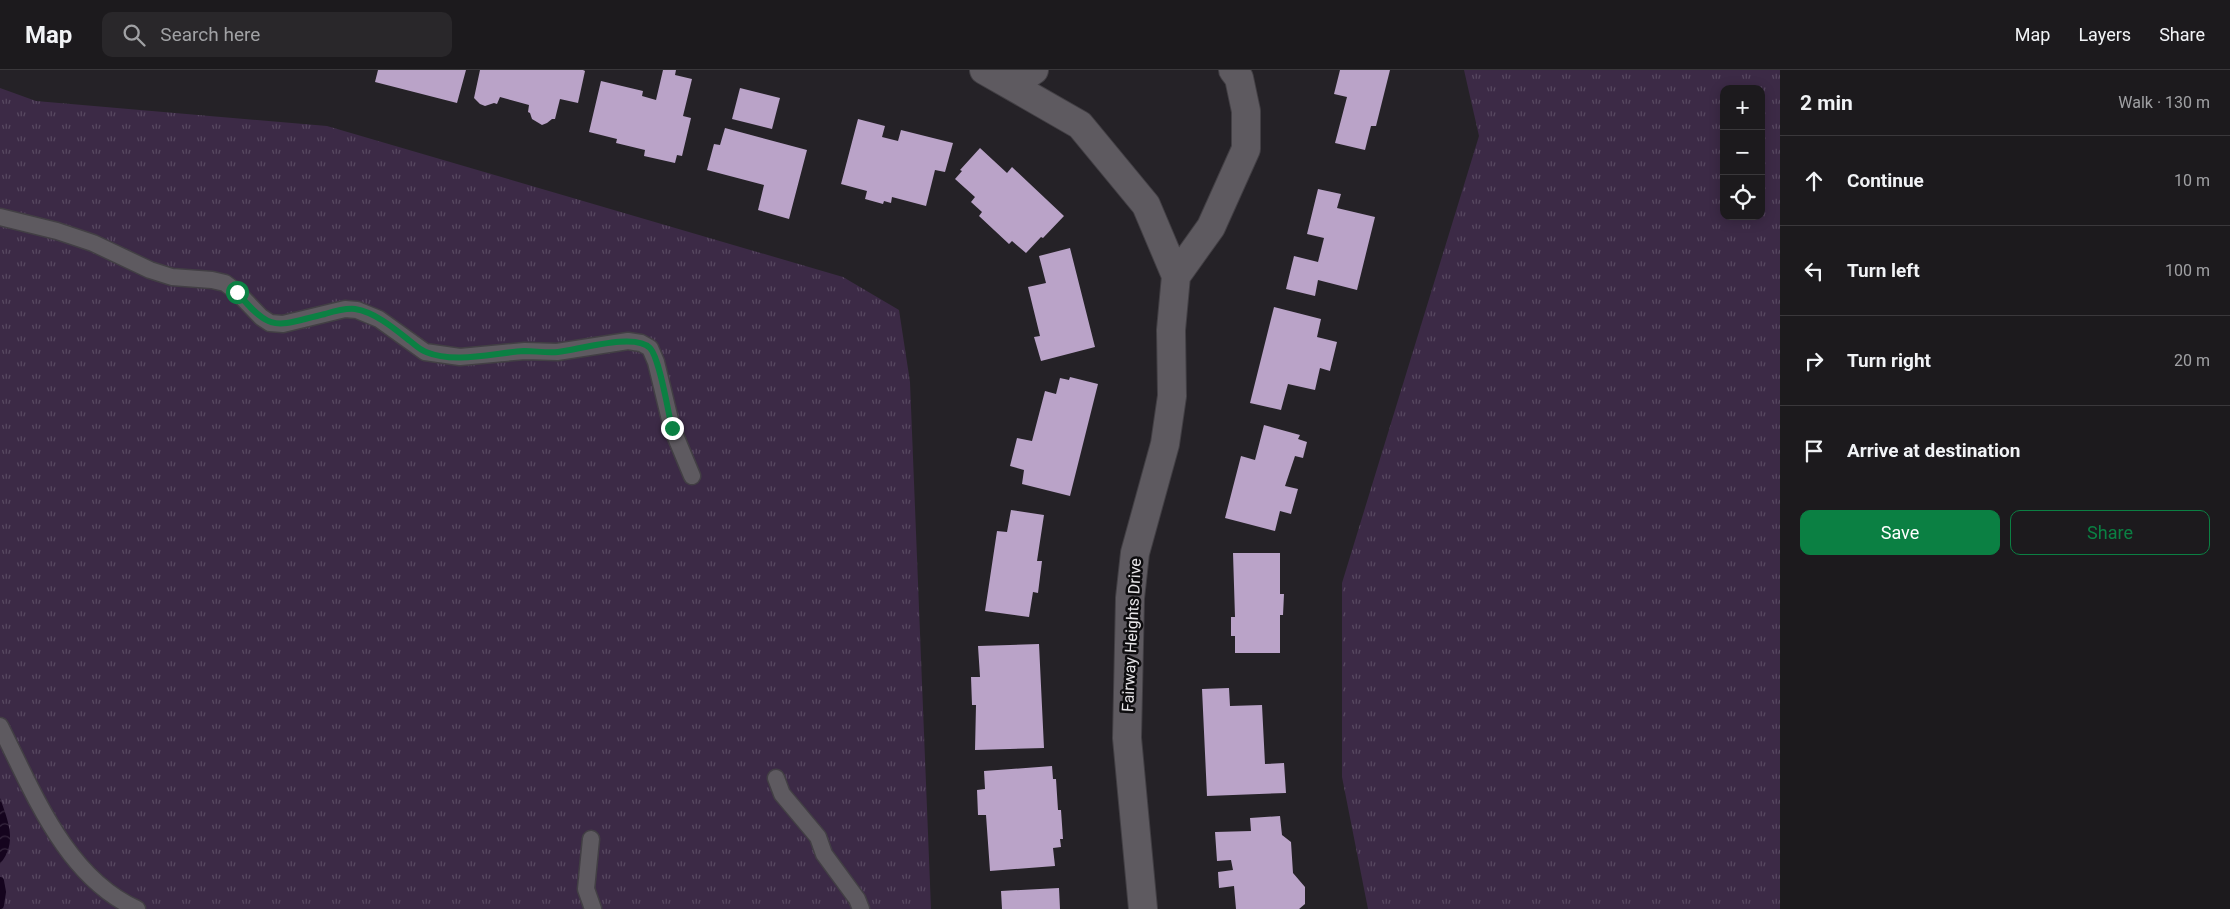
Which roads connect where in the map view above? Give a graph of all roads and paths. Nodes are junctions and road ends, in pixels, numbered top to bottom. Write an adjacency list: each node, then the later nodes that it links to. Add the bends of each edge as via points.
1 (984, 70): 6 (street, Fairway Heights Drive, via 1080,125 1146,205)
2 (988, 70): 3 (street, via 1028,74)
3 (1034, 70)
4 (1233, 70): 6 (street, via 1239,78 1246,111 1246,149 1212,227)
5 (0, 218): 7 (lane, via 93,243 172,277 226,283 270,323 283,324 345,309 357,310 378,319 425,352 460,357 525,351 557,352 628,341 641,343 650,348 656,362 672,428)
6 (1176, 276): 14 (street, Fairway Heights Drive, via 1171,330 1172,396 1165,444 1135,553 1130,598 1128,738)
7 (692, 476)
8 (0, 726): 11 (lane, via 38,802 73,856 112,896)
9 (776, 778): 13 (lane, via 782,794 818,837 824,854)
10 (591, 839): 12 (lane, via 586,889)
11 (137, 909)
12 (593, 909)
13 (861, 909)
14 (1143, 909)

